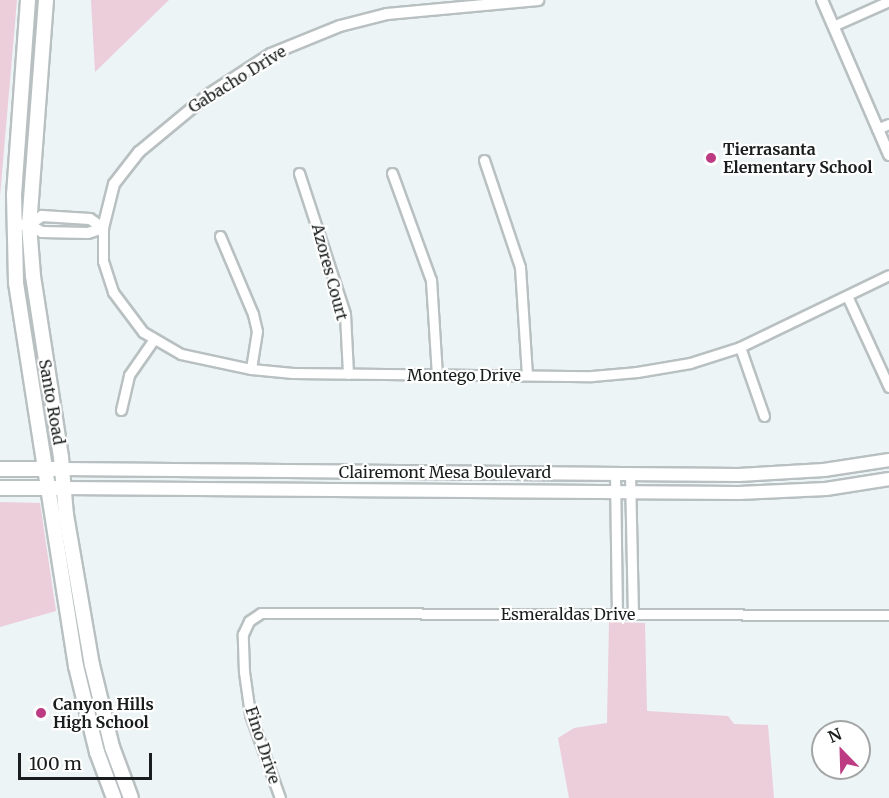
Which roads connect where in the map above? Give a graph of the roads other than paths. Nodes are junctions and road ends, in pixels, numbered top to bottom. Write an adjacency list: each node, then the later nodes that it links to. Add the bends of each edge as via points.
1 (28, 0): 13 (main road, Santo Road)
2 (46, 0): 14 (main road, Santo Road)
3 (538, 0): 15 (street, Gabacho Drive, via 387,14 340,26 271,54 208,95 139,152 114,184)
4 (822, 0): 6 (street)
5 (889, 2): 6 (street)
6 (833, 26): 8 (street)
7 (889, 124): 8 (street)
8 (877, 129): 9 (street)
9 (889, 154)
10 (484, 160): 24 (street, via 520,267)
11 (392, 172): 23 (street, via 431,280)
12 (299, 173): 22 (street, Azores Court, via 328,251 345,314)
13 (13, 224): 14 (street); 30 (main road, Santo Road, via 21,323)
14 (29, 225): 15 (street, via 42,232 88,233); 31 (main road, Santo Road, via 37,316)
15 (103, 228): 19 (street, Montego Drive, via 103,261 113,292 130,318)
16 (220, 236): 21 (street, via 253,314 256,332)
17 (889, 275): 18 (street, Montego Drive)
18 (848, 298): 20 (street, Montego Drive); 25 (street)
19 (154, 339): 21 (street, Montego Drive, via 182,354); 26 (street, via 129,375)
20 (740, 348): 24 (street, Montego Drive, via 637,372); 27 (street)
21 (251, 369): 22 (street, Montego Drive)
22 (348, 374): 23 (street, Montego Drive)
23 (437, 375): 24 (street, Montego Drive)
24 (527, 375)
25 (889, 387)
26 (121, 410)
27 (764, 416)
28 (889, 460): 33 (main road, Clairemont Mesa Boulevard, via 824,470 739,475)
29 (0, 468): 30 (main road, Clairemont Mesa Boulevard)
30 (45, 469): 31 (main road, Clairemont Mesa Boulevard); 36 (main road, Santo Road)
31 (62, 469): 32 (main road, Clairemont Mesa Boulevard); 37 (main road, Santo Road)
32 (615, 473): 33 (main road, Clairemont Mesa Boulevard); 38 (street)
33 (630, 473): 39 (street)
34 (889, 479): 39 (main road, Clairemont Mesa Boulevard, via 826,489 739,494)
35 (0, 488): 36 (main road, Clairemont Mesa Boulevard)
36 (47, 488): 37 (main road, Clairemont Mesa Boulevard); 44 (main road, Santo Road, via 76,666 97,752)
37 (64, 488): 38 (main road, Clairemont Mesa Boulevard); 45 (main road, Santo Road, via 92,665 112,747)
38 (615, 493): 39 (main road, Clairemont Mesa Boulevard); 40 (street)
39 (630, 493): 41 (street)
40 (617, 614): 41 (street, Esmeraldas Drive); 43 (street, Esmeraldas Drive, via 280,613 261,614)
41 (633, 614): 42 (street, Esmeraldas Drive)
42 (889, 615)
43 (249, 621): 46 (street, Fino Drive, via 243,643 250,714)
44 (114, 798)
45 (131, 798)
46 (280, 798)

